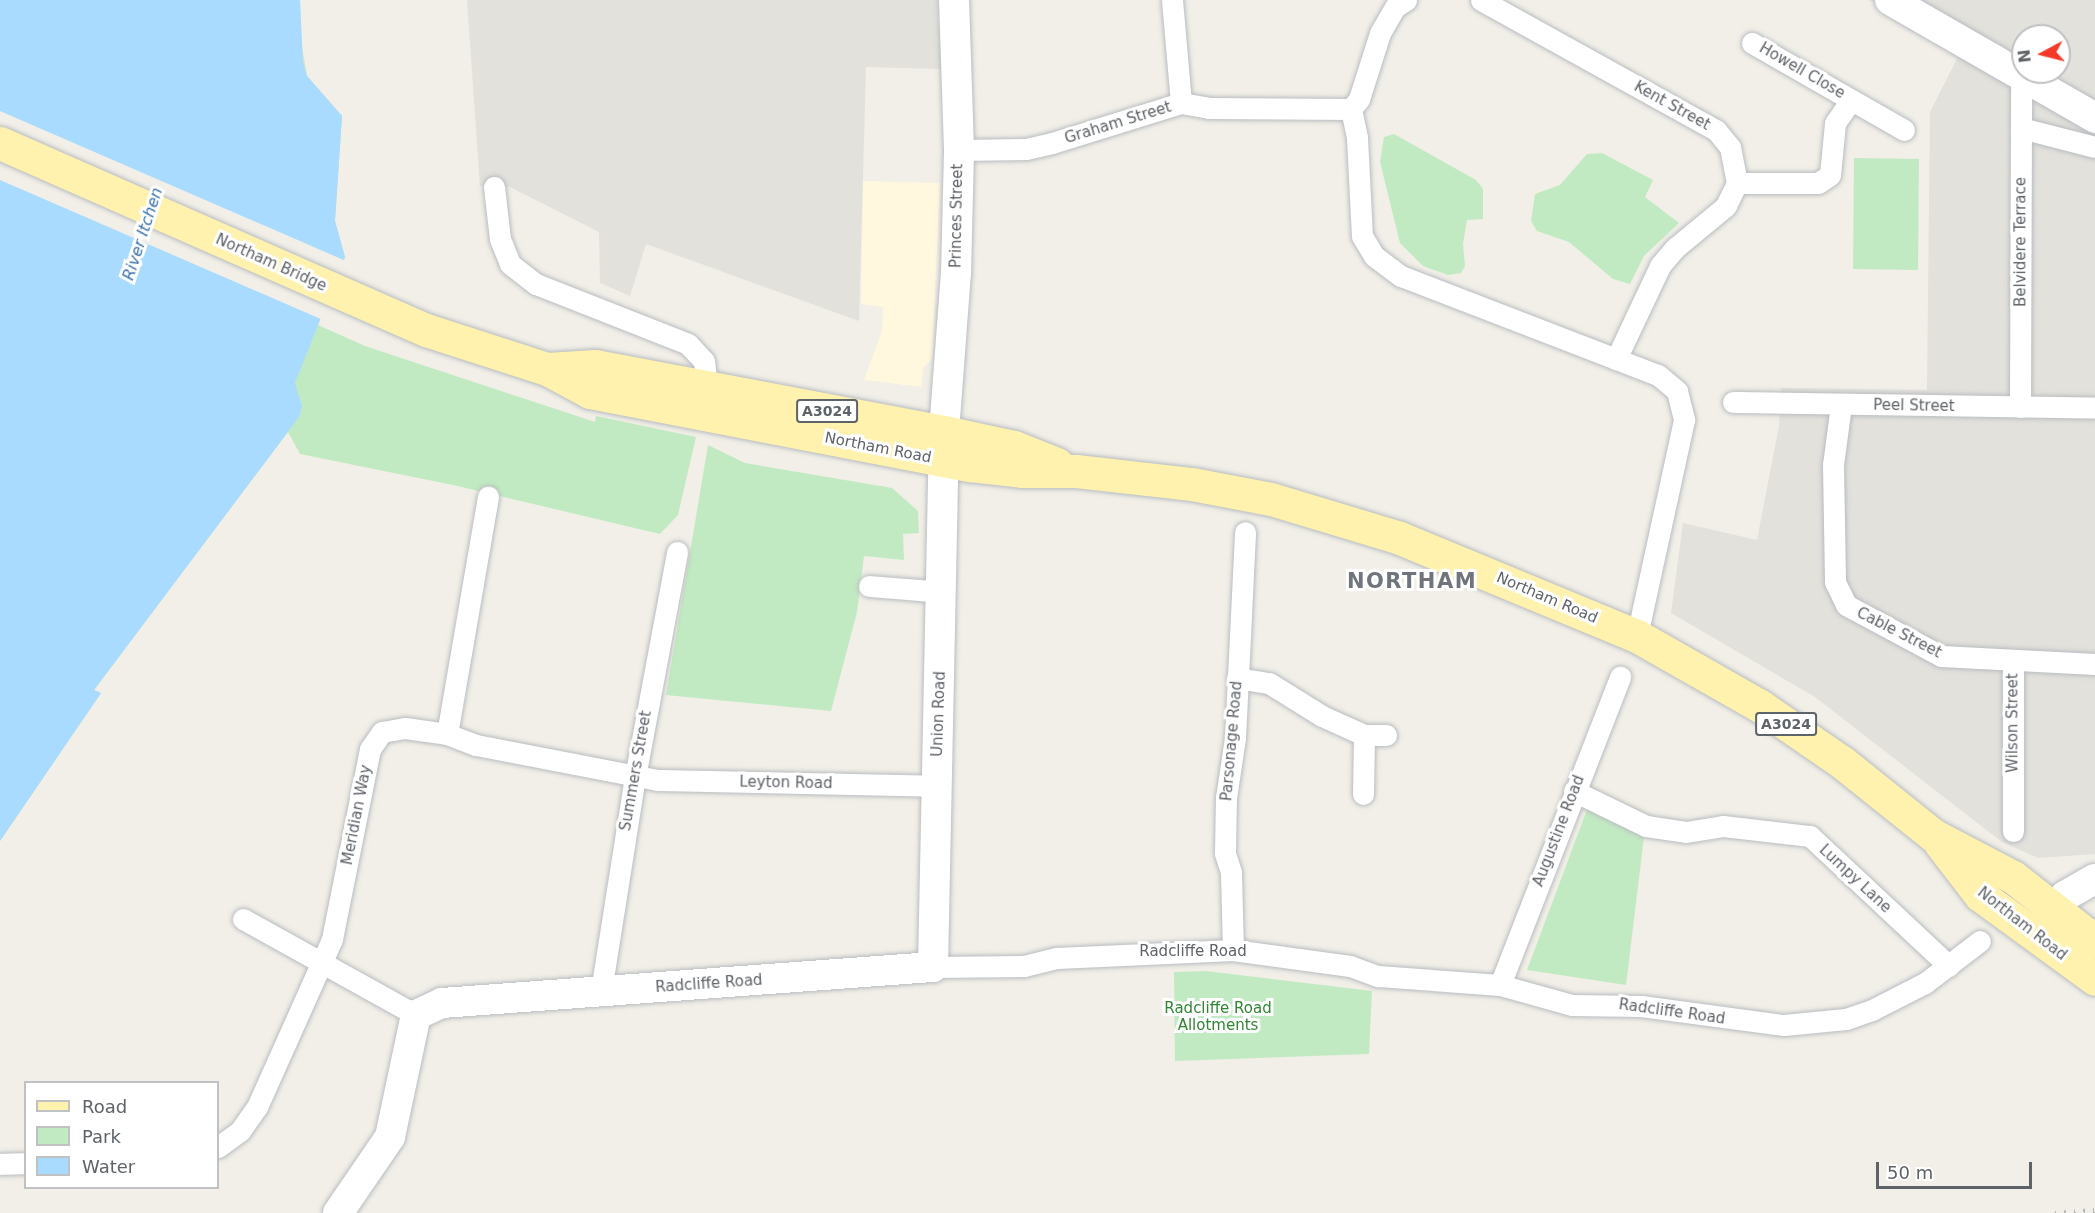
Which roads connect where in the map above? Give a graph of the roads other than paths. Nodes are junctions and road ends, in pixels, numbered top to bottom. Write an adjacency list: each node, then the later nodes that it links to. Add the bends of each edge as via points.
1 (954, 0): 18 (street, Princes Street)
2 (1172, 0): 11 (street)
3 (1406, 0): 12 (street, via 1395,7 1380,33 1359,99)
4 (1481, 0): 19 (street, Kent Street, via 1716,130 1730,147)
5 (1890, 0): 7 (street)
6 (1752, 43): 10 (street, Howell Close)
7 (2011, 71)
8 (2021, 84): 14 (street, Belvidere Terrace)
9 (2034, 84): 13 (street)
10 (1851, 100): 15 (street, Howell Close); 19 (street, Howell Close, via 1835,123 1830,175 1818,183)
11 (1181, 103): 12 (street, Graham Street, via 1208,108); 18 (street, Graham Street, via 1043,145)
12 (1351, 109): 21 (street, via 1357,138 1359,217 1362,236 1374,256 1401,276)
13 (2095, 118)
14 (2021, 128): 17 (street); 25 (street, Belvidere Terrace)
15 (1904, 130)
16 (0, 143): 23 (main road, Northam Bridge / A3024, via 426,330 547,369 595,366)
17 (2095, 147)
18 (959, 150): 27 (street, Princes Street, via 956,274)
19 (1737, 183): 21 (street, via 1717,216 1675,248 1660,266)
20 (494, 187): 23 (street, via 500,239 510,264 519,273 536,284 688,344 704,361)
21 (1616, 359): 33 (street, via 1670,382 1677,391 1683,420)
22 (1733, 402): 24 (street, Peel Street)
23 (710, 403): 27 (main road, Northam Road / A3024)
24 (1840, 405): 25 (street, Peel Street); 34 (street, Cable Street, via 1833,465 1838,594 1855,612 1941,656)
25 (2020, 407): 26 (street, Peel Street)
26 (2095, 408)
27 (944, 446): 32 (street, Union Road); 33 (main road, Northam Road / A3024, via 1008,470 1076,471 1192,484 1329,515 1447,556)
28 (488, 497): 38 (street)
29 (1245, 532): 37 (street, Parsonage Road)
30 (677, 552): 41 (street, Summers Street)
31 (869, 586): 32 (street)
32 (943, 592): 42 (street, Union Road)
33 (1637, 636): 46 (main road, Northam Road / A3024, via 1760,706 1860,776)
34 (2013, 662): 35 (street, Wilson Street); 45 (street, Wilson Street)
35 (2095, 664)
36 (1620, 677): 43 (street, Augustine Road)
37 (1237, 678): 39 (street, via 1269,683 1322,717); 52 (street, Parsonage Road, via 1226,820)
38 (447, 734): 41 (street, Meridian Way, via 476,745); 53 (street, Meridian Way, via 393,728 375,738 332,939)
39 (1364, 735): 40 (street); 44 (street)
40 (1386, 735)
41 (635, 777): 42 (street, Leyton Road); 58 (street, Summers Street)
42 (937, 786): 55 (street, Union Road)
43 (1574, 791): 54 (street, Lumpy Lane, via 1646,826 1686,832 1723,826 1810,836); 57 (street, Augustine Road)
44 (1363, 794)
45 (2013, 831)
46 (1933, 835): 49 (main road, Northam Road / A3024, via 2000,869); 50 (main road, Northam Road / A3024, via 1980,895)
47 (2095, 879): 49 (street, via 2079,886)
48 (243, 919): 53 (street)
49 (2080, 922): 50 (street)
50 (2042, 940): 56 (main road, Northam Road / A3024)
51 (1980, 941): 54 (street, Radcliffe Road)
52 (1233, 950): 55 (street, Radcliffe Road, via 1057,958 1024,966); 57 (street, Radcliffe Road, via 1350,966 1378,976)
53 (320, 965): 59 (street); 60 (street, Meridian Way, via 257,1107 240,1131)
54 (1949, 966): 57 (street, Radcliffe Road, via 1900,998 1872,1010 1846,1019 1784,1025 1641,1006 1572,1005)
55 (933, 968): 58 (street, Radcliffe Road)
56 (2095, 979)
57 (1500, 985)
58 (601, 991): 59 (street, Radcliffe Road, via 459,1000 441,1003)
59 (416, 1015): 63 (street, via 390,1137)
60 (219, 1146)
61 (0, 1164): 62 (street)
62 (24, 1164)
63 (338, 1213)

